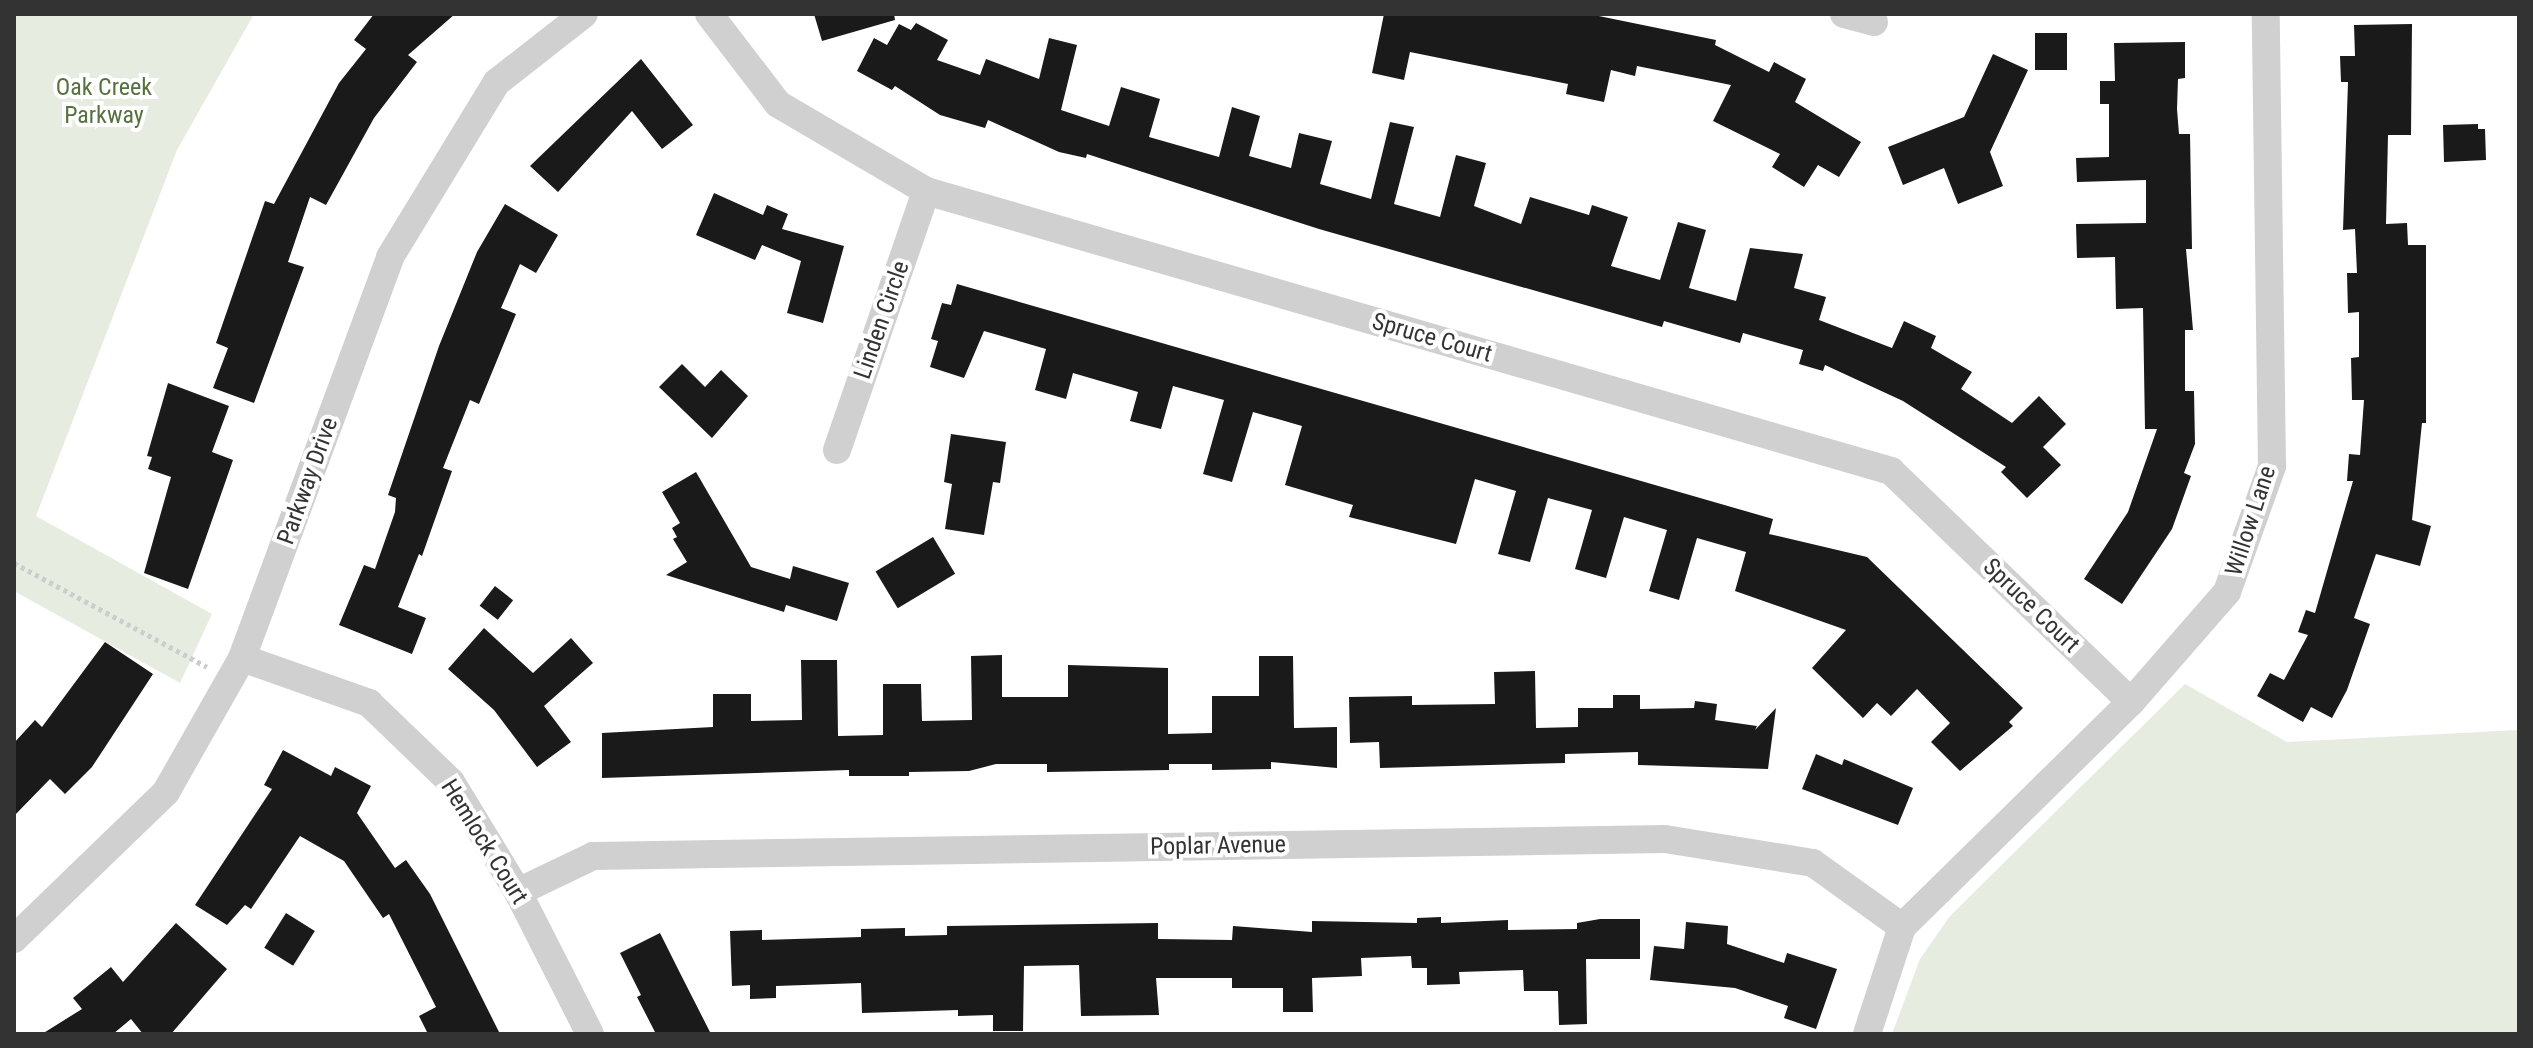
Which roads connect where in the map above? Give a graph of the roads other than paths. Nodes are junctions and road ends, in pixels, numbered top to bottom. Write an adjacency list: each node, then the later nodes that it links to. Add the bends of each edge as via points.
1 (584, 14): 8 (street, Parkway Drive, via 497,82 390,257)
2 (709, 14): 6 (street, Spruce Court, via 778,104)
3 (1844, 14): 5 (street)
4 (2266, 14): 9 (street, Willow Lane, via 2272,466 2227,592)
5 (1874, 22)
6 (926, 191): 7 (street, Linden Circle); 9 (street, Spruce Court, via 1891,471)
7 (837, 450)
8 (242, 658): 10 (street, Hemlock Court, via 369,703 451,782); 12 (street, Parkway Drive, via 166,792)
9 (2131, 702): 11 (street, Willow Lane)
10 (518, 892): 11 (street, Poplar Avenue, via 593,856 1665,839 1813,863); 13 (street, Hemlock Court)
11 (1902, 927): 14 (street, Willow Lane)
12 (14, 939)
13 (590, 1034)
14 (1867, 1034)

